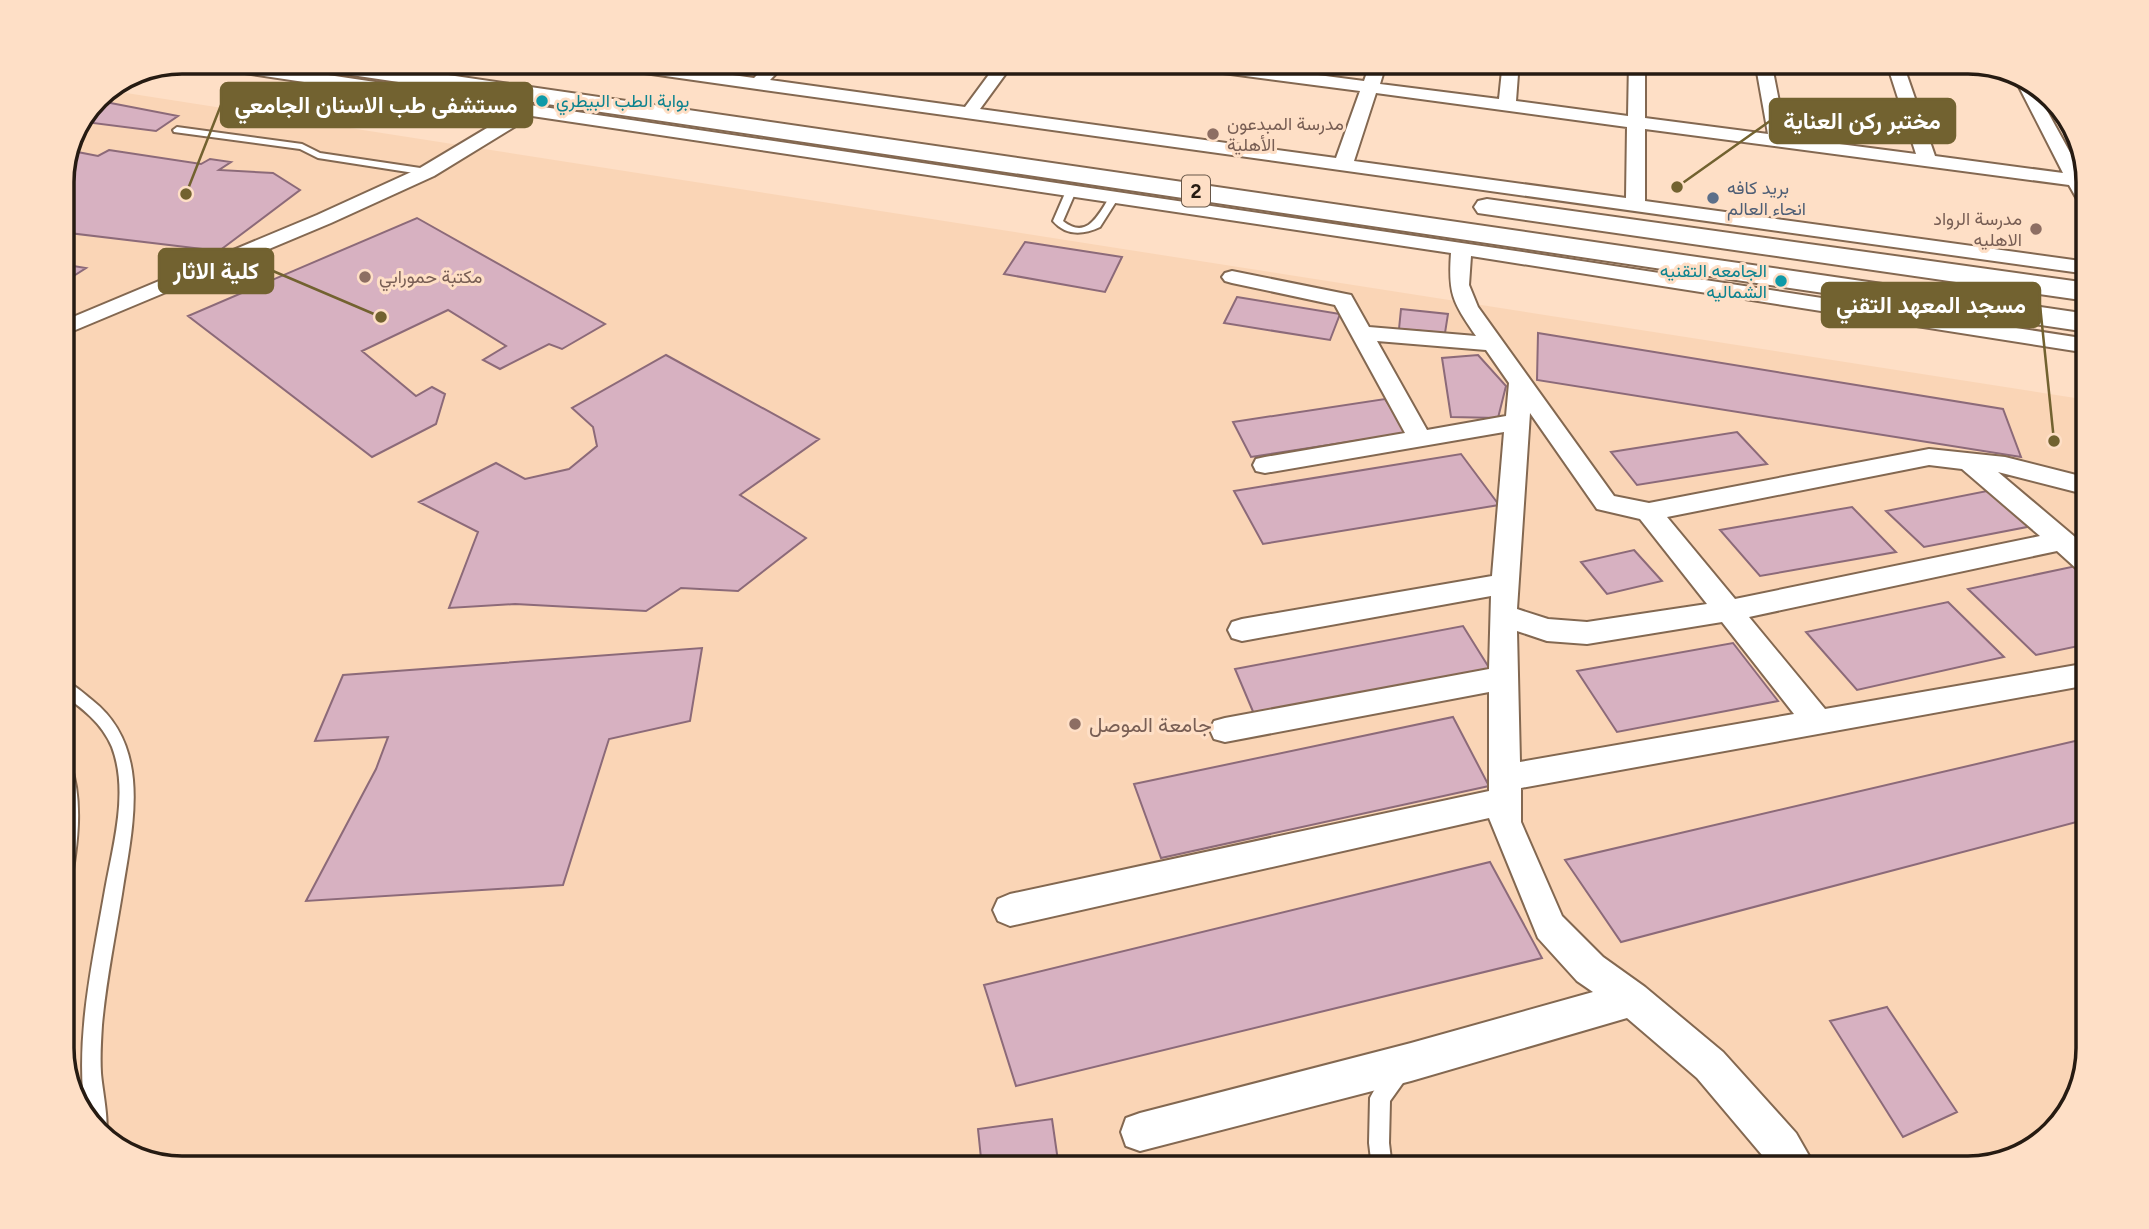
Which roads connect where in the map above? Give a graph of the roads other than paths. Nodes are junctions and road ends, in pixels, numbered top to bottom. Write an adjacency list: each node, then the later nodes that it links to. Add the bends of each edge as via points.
1 (286, 74): 18 (street)
2 (378, 74): 16 (highway, 2)
3 (567, 74): 20 (highway, 2)
4 (703, 74): 13 (street)
5 (766, 74): 13 (street)
6 (997, 74): 20 (street)
7 (1292, 74): 14 (street)
8 (1375, 74): 14 (street)
9 (1510, 74): 17 (street)
10 (1637, 74): 19 (street)
11 (1765, 74): 22 (street)
12 (1898, 74): 24 (street)
13 (757, 83): 20 (street)
14 (1371, 88): 17 (street); 25 (street)
15 (2030, 94): 26 (street)
16 (565, 107): 18 (street); 23 (highway, 2); 29 (street)
17 (1507, 107): 19 (street)
18 (528, 110): 27 (street)
19 (1636, 121): 22 (street); 31 (street)
20 (962, 122): 23 (highway); 25 (street); 35 (highway, 2)
21 (177, 130): 27 (lane, via 302,147 318,155)
22 (1778, 142): 24 (street)
23 (937, 153): 38 (highway, 2)
24 (1928, 163): 28 (street)
25 (1343, 165): 31 (street)
26 (2074, 169)
27 (427, 172): 37 (street)
28 (2075, 181)
29 (1072, 191): 30 (street); 30 (lane, via 1058,221 1074,230 1097,225)
30 (1114, 197): 32 (street)
31 (1635, 205): 33 (street)
32 (1461, 249): 38 (street); 41 (street, via 1461,293)
33 (2075, 266)
34 (1232, 277): 39 (street, via 1343,300)
35 (2075, 290)
36 (2075, 324): 38 (highway, 2)
37 (74, 325)
38 (2034, 327): 40 (street)
39 (1362, 333): 41 (street); 44 (street)
40 (2075, 341)
41 (1493, 344): 42 (street)
42 (1520, 384): 43 (street); 48 (street, via 1606,503)
43 (1517, 422): 44 (street); 51 (street)
44 (1420, 439): 46 (street)
45 (1969, 461): 47 (street, via 2005,465); 48 (street, via 1929,457); 49 (street)
46 (1265, 464)
47 (2075, 484)
48 (1649, 512): 52 (street)
49 (2062, 541): 50 (street); 52 (street)
50 (2075, 552)
51 (1504, 599): 52 (street, via 1547,630 1587,633); 53 (street); 55 (street)
52 (1729, 611): 57 (street)
53 (1242, 630)
54 (2076, 676): 57 (street)
55 (1502, 678): 58 (street); 59 (street)
56 (74, 695): 63 (lane, via 99,713 113,733 128,796 101,973 91,1068)
57 (1817, 721): 59 (street)
58 (1225, 730)
59 (1505, 789): 60 (street); 61 (street, via 1505,822 1550,927 1590,969)
60 (1010, 910)
61 (1632, 999): 62 (street); 66 (street, via 1710,1065)
62 (1411, 1062): 64 (street); 65 (lane, via 1380,1098)
63 (95, 1111)
64 (1140, 1132)
65 (1381, 1156)
66 (1788, 1156)

